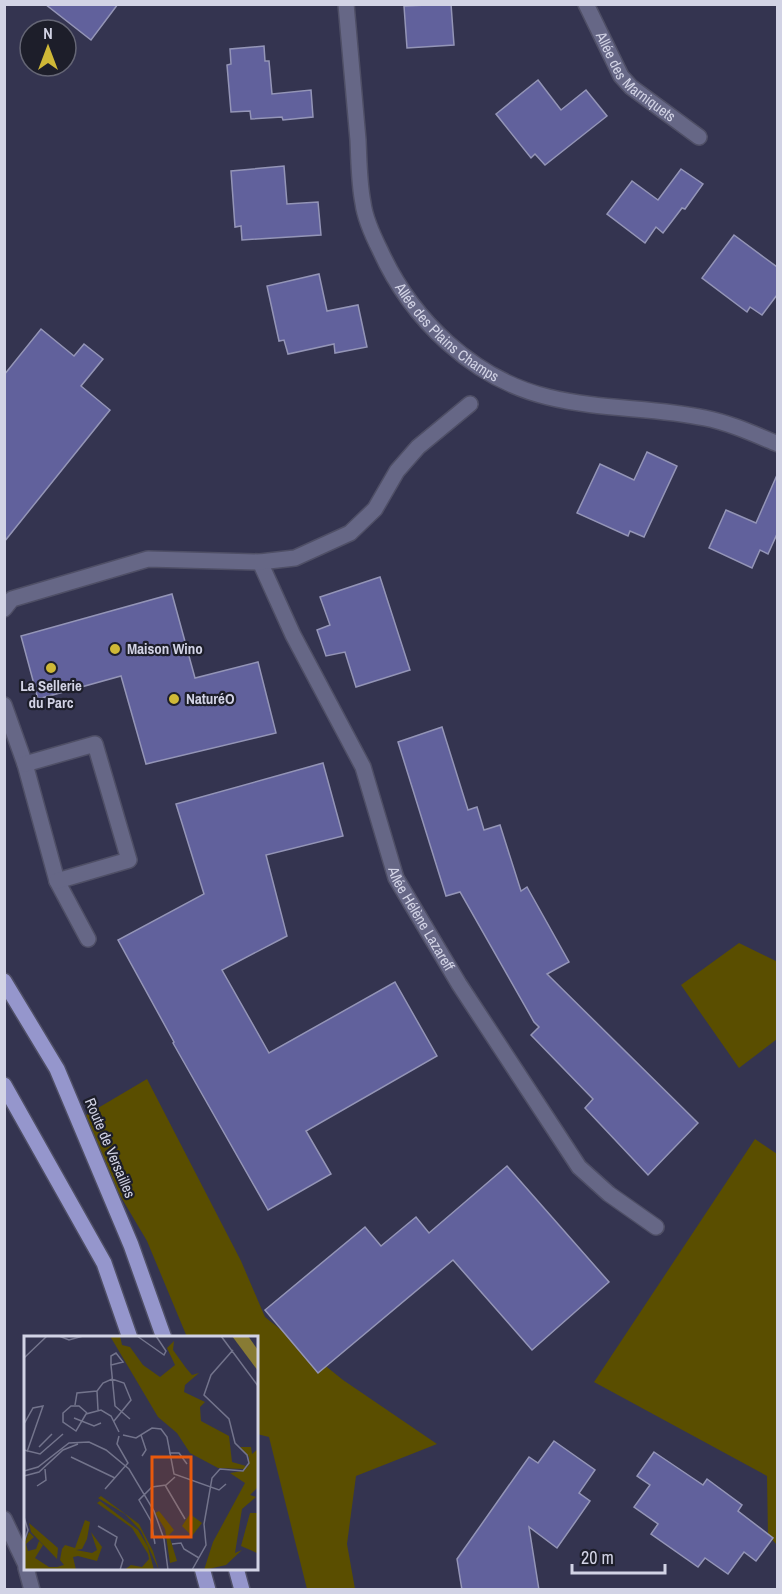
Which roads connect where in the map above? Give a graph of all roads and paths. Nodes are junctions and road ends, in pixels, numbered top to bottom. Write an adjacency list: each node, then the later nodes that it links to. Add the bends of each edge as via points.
1 (346, 4): 5 (street, Allée des Plains Champs, via 363,205 391,274 414,308 448,343 512,386 591,405 706,418)
2 (586, 4): 3 (street, Allée des Marniquets, via 621,76)
3 (699, 137)
4 (470, 404): 6 (street, via 418,447 397,471 375,508 350,533 295,558)
5 (777, 444)
6 (260, 562): 7 (street, via 148,559 12,599); 14 (street, Allée Hélène Lazareff, via 293,635 363,767 396,878 459,984 579,1167)
7 (4, 609)
8 (4, 705): 9 (street)
9 (25, 764): 10 (street); 10 (street, via 95,744 129,860)
10 (57, 881): 11 (street)
11 (88, 939)
12 (4, 981): 16 (main road, Route de Versailles, via 57,1069 131,1245)
13 (4, 1085): 15 (main road, via 104,1263)
14 (656, 1227)
15 (129, 1336)
16 (163, 1336)
17 (4, 1519): 18 (street)
18 (24, 1563)
19 (27, 1570): 22 (street)
20 (202, 1570): 23 (main road)
21 (236, 1570): 24 (main road)
22 (32, 1590)
23 (208, 1590)
24 (242, 1590)

